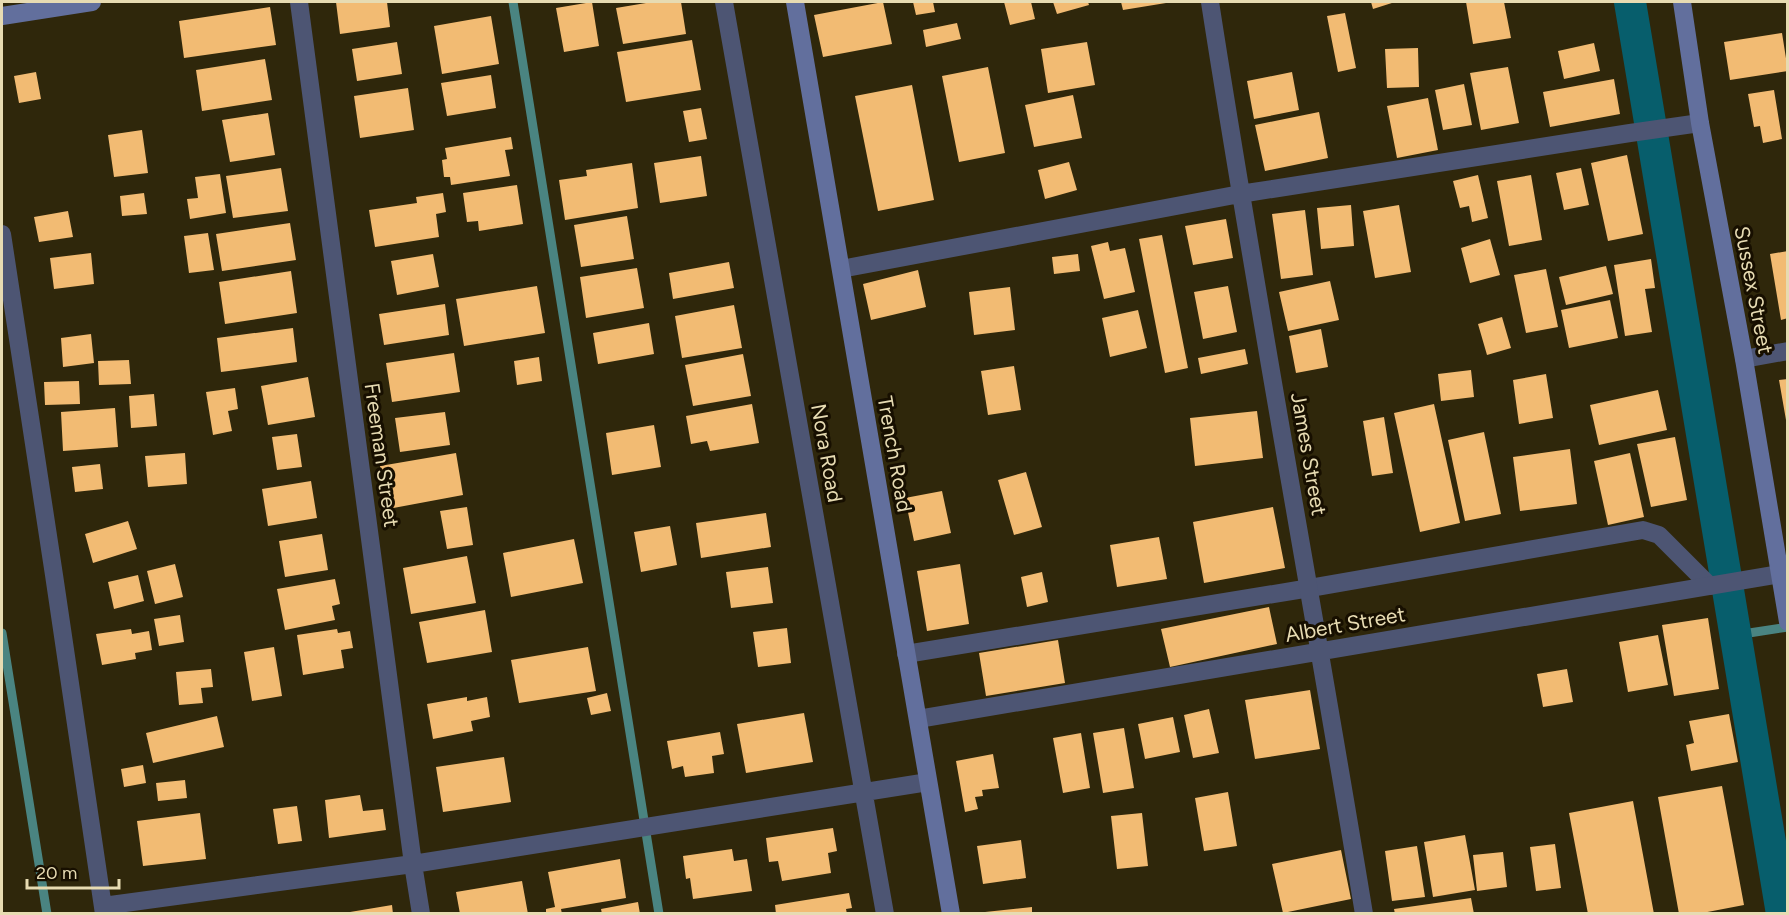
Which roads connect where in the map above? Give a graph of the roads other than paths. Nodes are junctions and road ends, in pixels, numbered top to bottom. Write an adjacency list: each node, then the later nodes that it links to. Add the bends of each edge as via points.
1 (92, 2): 7 (street)
2 (299, 2): 23 (street, Freeman Street)
3 (724, 2): 22 (street, Nora Road)
4 (795, 2): 11 (street, Trench Road)
5 (1210, 2): 9 (street, James Street)
6 (1682, 2): 8 (street, Sussex Street)
7 (2, 16)
8 (1700, 123): 9 (street); 13 (street, Sussex Street)
9 (1240, 194): 11 (street); 16 (street, James Street)
10 (2, 234): 24 (street)
11 (841, 269): 19 (street, Trench Road)
12 (1788, 351): 13 (street)
13 (1744, 359): 14 (street, Sussex Street)
14 (1780, 574): 15 (street, Albert Street); 17 (street, Sussex Street)
15 (1710, 585): 16 (street, via 1659,535 1643,530); 18 (street, Albert Street)
16 (1310, 588): 18 (street, James Street); 19 (street)
17 (1788, 622)
18 (1321, 651): 20 (street, Albert Street); 28 (street, James Street)
19 (906, 654): 20 (street, Trench Road)
20 (918, 719): 21 (street, Trench Road)
21 (928, 782): 22 (street); 27 (street, Trench Road)
22 (865, 791): 23 (street); 26 (street, Nora Road)
23 (413, 864): 24 (street); 25 (street, Freeman Street)
24 (103, 910)
25 (422, 914)
26 (885, 914)
27 (951, 914)
28 (1365, 914)

